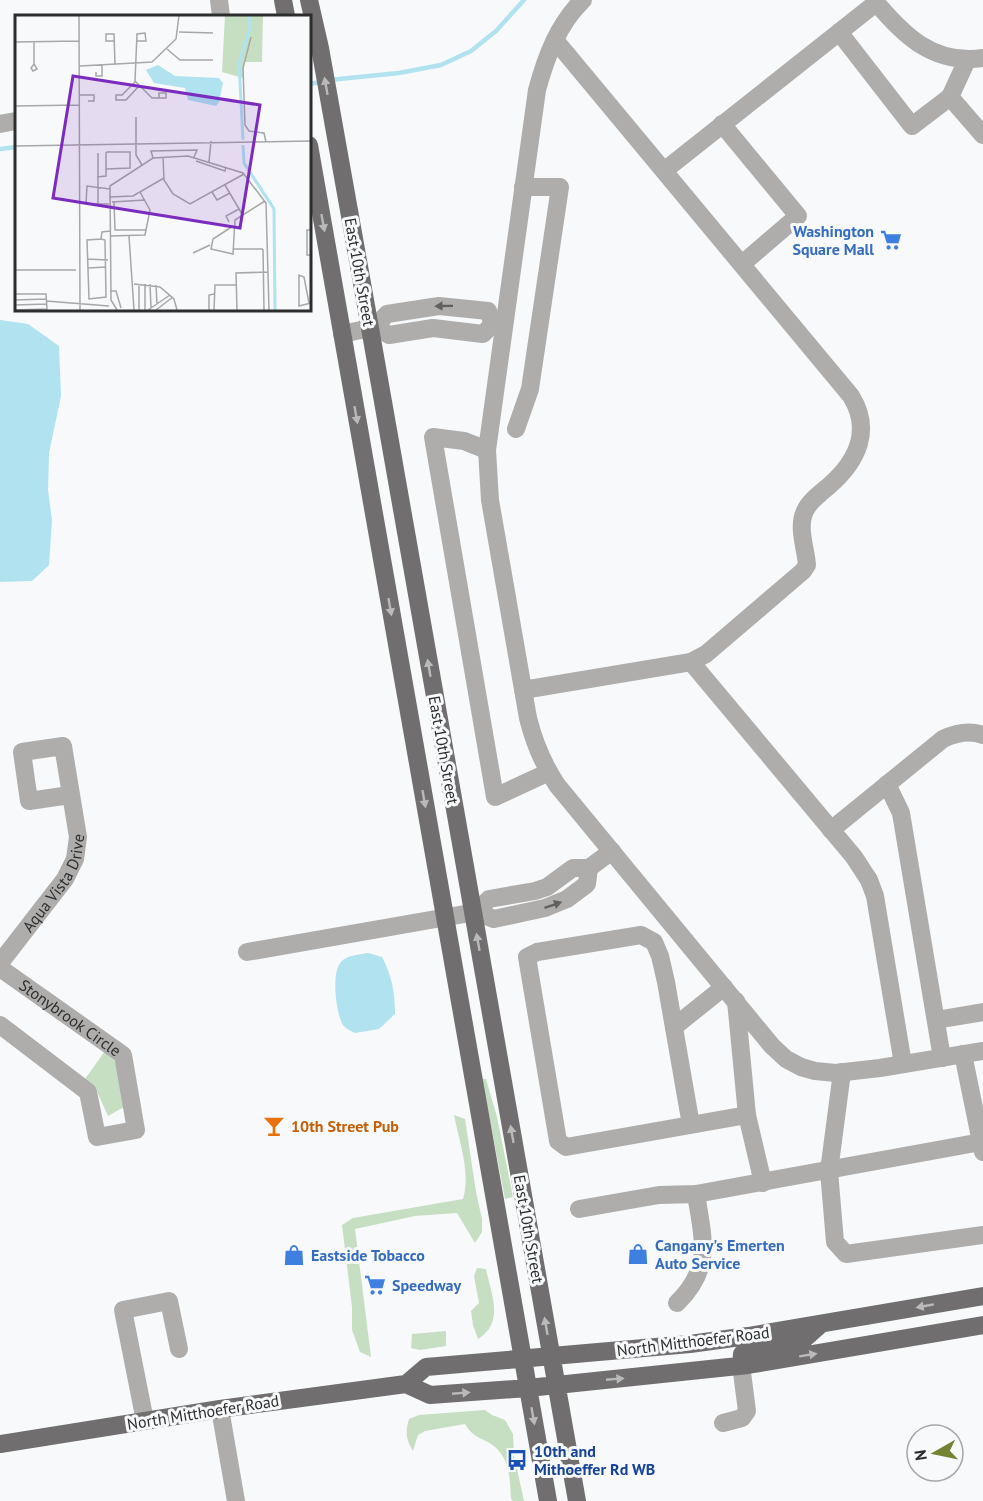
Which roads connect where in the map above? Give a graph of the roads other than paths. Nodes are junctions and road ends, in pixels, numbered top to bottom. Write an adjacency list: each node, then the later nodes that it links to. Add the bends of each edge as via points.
1 (219, 0): 6 (street)
2 (283, 0): 7 (main road)
3 (309, 0): 21 (main road, East 10th Street, one-way to 3)
4 (583, 0): 9 (street)
5 (875, 1): 8 (street); 10 (street, via 916,44)
6 (221, 15)
7 (286, 15)
8 (839, 32): 11 (street, via 912,126); 14 (street)
9 (555, 40): 17 (street); 18 (street, via 537,90)
10 (978, 59): 11 (street)
11 (950, 97): 15 (street)
12 (15, 121): 13 (street)
13 (0, 124)
14 (722, 124): 17 (street); 19 (street, via 798,216)
15 (983, 135)
16 (310, 151): 22 (main road, East 10th Street, one-way to 22)
17 (665, 170): 19 (street)
18 (523, 187): 20 (street); 23 (street, via 560,187 530,389)
19 (742, 264): 25 (street, via 851,396 859,409 861,434 859,447 848,466 805,509 802,524 807,566 706,654)
20 (499, 324): 21 (street, via 488,310 439,306 387,314); 24 (street)
21 (372, 328): 22 (street); 33 (main road, East 10th Street, one-way to 21)
22 (342, 334): 34 (main road, East 10th Street, one-way to 34)
23 (516, 429)
24 (487, 450): 26 (street, via 490,500); 28 (street, via 464,441 433,437 495,797)
25 (691, 662): 26 (street); 31 (street)
26 (523, 690): 28 (street, via 534,740)
27 (983, 735): 29 (street, via 955,733 943,739)
28 (549, 772): 32 (street)
29 (887, 784): 31 (street); 42 (street, via 901,813)
30 (70, 795): 38 (street, Aqua Vista Drive, via 78,837 71,869)
31 (831, 830): 48 (street, via 863,869 874,892)
32 (612, 851): 33 (street, via 590,868 573,868 535,891 489,899); 35 (street)
33 (475, 913): 34 (street); 63 (main road, East 10th Street, one-way to 33)
34 (445, 917): 37 (street); 64 (main road, East 10th Street)
35 (674, 927): 36 (street); 40 (street)
36 (654, 942): 44 (street); 51 (street, via 640,935 527,957 558,1141 566,1148)
37 (247, 952)
38 (0, 963)
39 (0, 968): 43 (street, Stonybrook Circle, via 123,1055 136,1130 97,1137 88,1092)
40 (730, 994): 44 (street); 49 (street, via 786,1059 815,1071); 50 (street)
41 (983, 1012): 42 (street)
42 (936, 1020): 47 (street)
43 (0, 1025)
44 (674, 1027): 51 (street)
45 (983, 1051): 46 (street)
46 (963, 1054): 47 (street); 52 (street)
47 (942, 1058): 48 (street)
48 (903, 1064): 49 (street)
49 (842, 1072): 53 (street)
50 (747, 1115): 51 (street); 54 (street)
51 (691, 1125)
52 (982, 1147): 53 (street)
53 (829, 1171): 54 (street); 57 (street, via 836,1242 846,1254)
54 (764, 1183): 55 (street)
55 (696, 1194): 56 (street, via 659,1195); 59 (street, via 703,1242 701,1268 690,1290)
56 (579, 1209)
57 (983, 1235)
58 (983, 1296): 60 (main road, North Mitthoefer Road, one-way to 60)
59 (677, 1303)
60 (821, 1324): 63 (main road, North Mitthoefer Road, via 690,1344); 65 (main road, via 803,1341 749,1350 742,1354)
61 (983, 1325): 65 (main road, North Mitthoefer Road, one-way to 61)
62 (179, 1349): 70 (street, via 169,1301 123,1310)
63 (552, 1356): 64 (main road, North Mitthoefer Road); 67 (main road, East 10th Street)
64 (523, 1358): 66 (main road, North Mitthoefer Road, via 426,1367); 68 (main road, East 10th Street)
65 (741, 1365): 67 (main road, North Mitthoefer Road, one-way to 65); 71 (street, via 747,1411 742,1418)
66 (406, 1384): 68 (main road, North Mitthoefer Road, one-way to 68, via 430,1395); 69 (main road, North Mitthoefer Road)
67 (557, 1384): 68 (main road, North Mitthoefer Road); 75 (main road, East 10th Street)
68 (528, 1388): 74 (main road, East 10th Street, one-way to 74)
69 (220, 1409): 70 (main road, North Mitthoefer Road); 73 (street)
70 (145, 1421): 72 (main road, North Mitthoefer Road)
71 (723, 1423)
72 (0, 1444)
73 (236, 1501)
74 (548, 1501)
75 (577, 1501)

